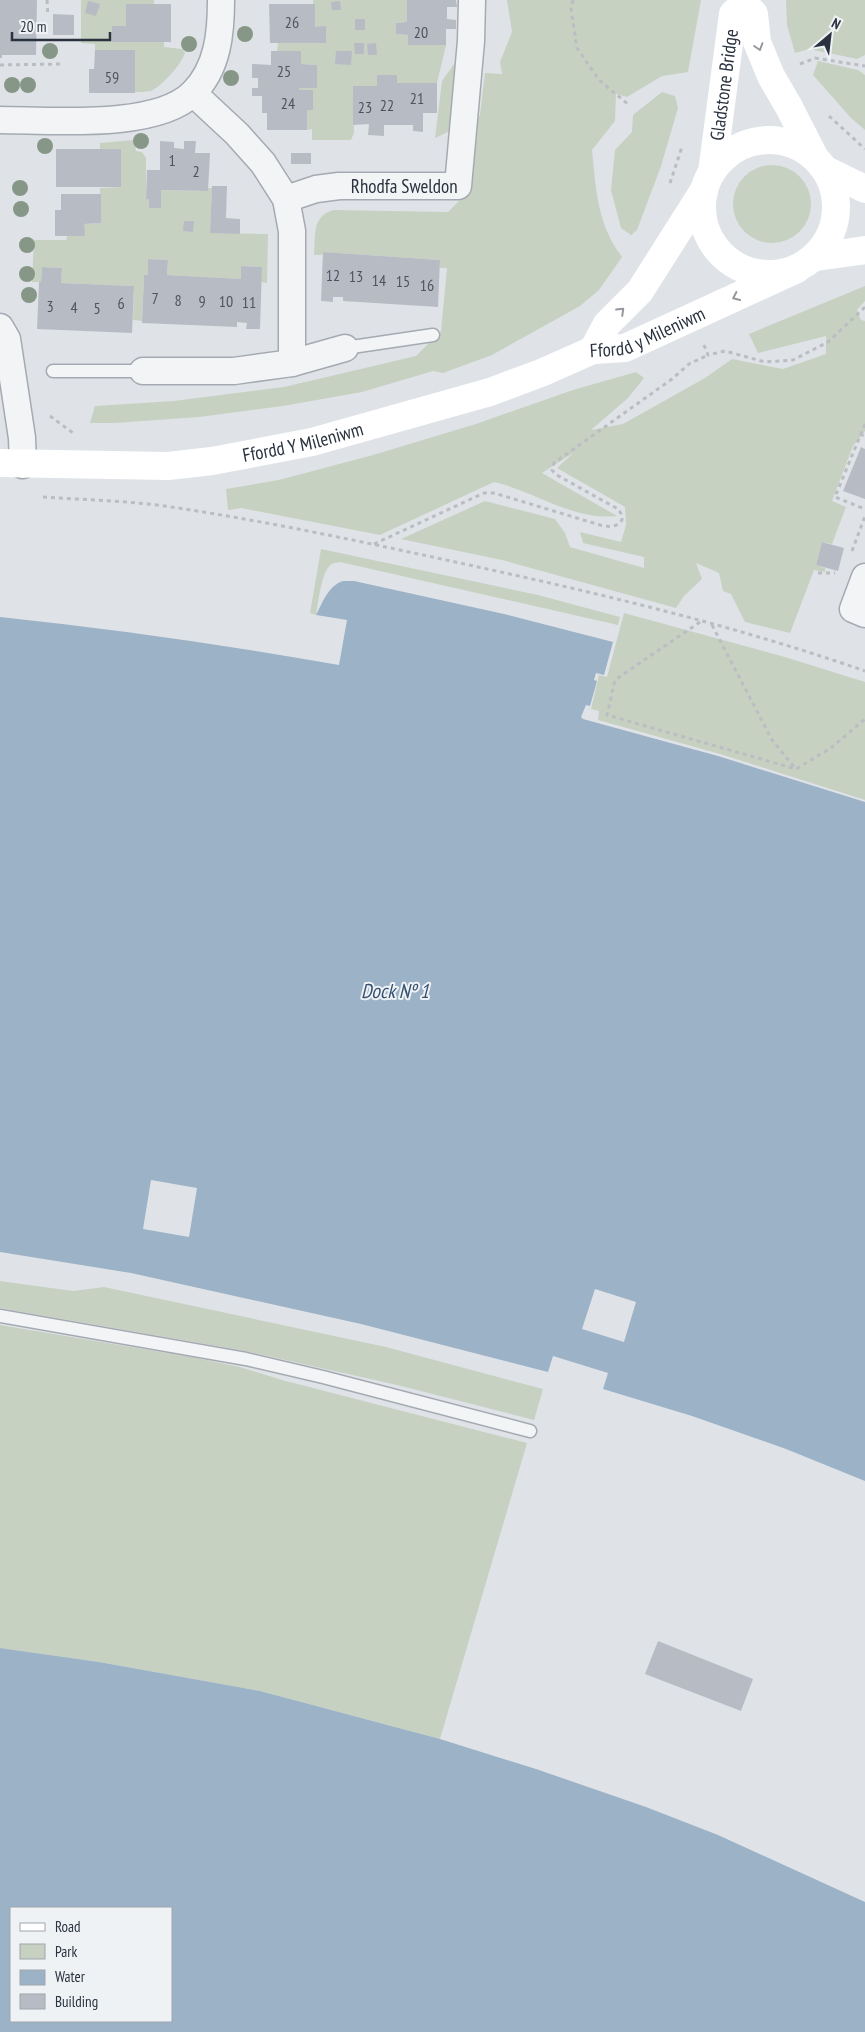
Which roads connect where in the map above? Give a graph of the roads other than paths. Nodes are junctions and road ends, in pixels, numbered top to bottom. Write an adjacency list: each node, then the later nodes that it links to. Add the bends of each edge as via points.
1 (221, 0): 4 (street, via 218,45 204,78)
2 (472, 0): 9 (street, Rhodfa Sweldon, via 472,41 458,186 339,186 316,189)
3 (744, 1): 6 (street, Gladstone Bridge, one-way to 6, via 754,14 757,42 771,76); 7 (street, Gladstone Bridge, via 733,14)
4 (193, 93): 5 (street, via 174,106 140,117); 9 (street, via 237,134)
5 (0, 120)
6 (820, 163): 7 (street, via 797,144 760,140 725,156); 8 (street); 11 (street, via 834,188 837,206 835,225 827,242)
7 (708, 181): 11 (street, via 702,210 706,231 717,250 733,264 753,273 775,274); 15 (street, Ffordd y Mileniwm, one-way to 7, via 607,324 640,291)
8 (865, 189)
9 (286, 200): 16 (street, via 292,232)
10 (865, 250): 11 (street, Ffordd y Mileniwm)
11 (806, 263): 15 (street, Ffordd y Mileniwm, one-way to 15, via 625,348)
12 (0, 327): 19 (street, via 7,339 22,438)
13 (433, 335): 14 (lane)
14 (345, 348): 16 (street)
15 (593, 350): 19 (street, Ffordd Y Mileniwm, via 490,392 312,442 168,466)
16 (292, 363): 18 (street, via 234,371)
17 (53, 371): 18 (lane)
18 (143, 371)
19 (12, 464)
20 (865, 576): 21 (street, via 852,609)
21 (865, 614)
22 (0, 1316): 23 (lane, via 246,1359)
23 (530, 1431)

